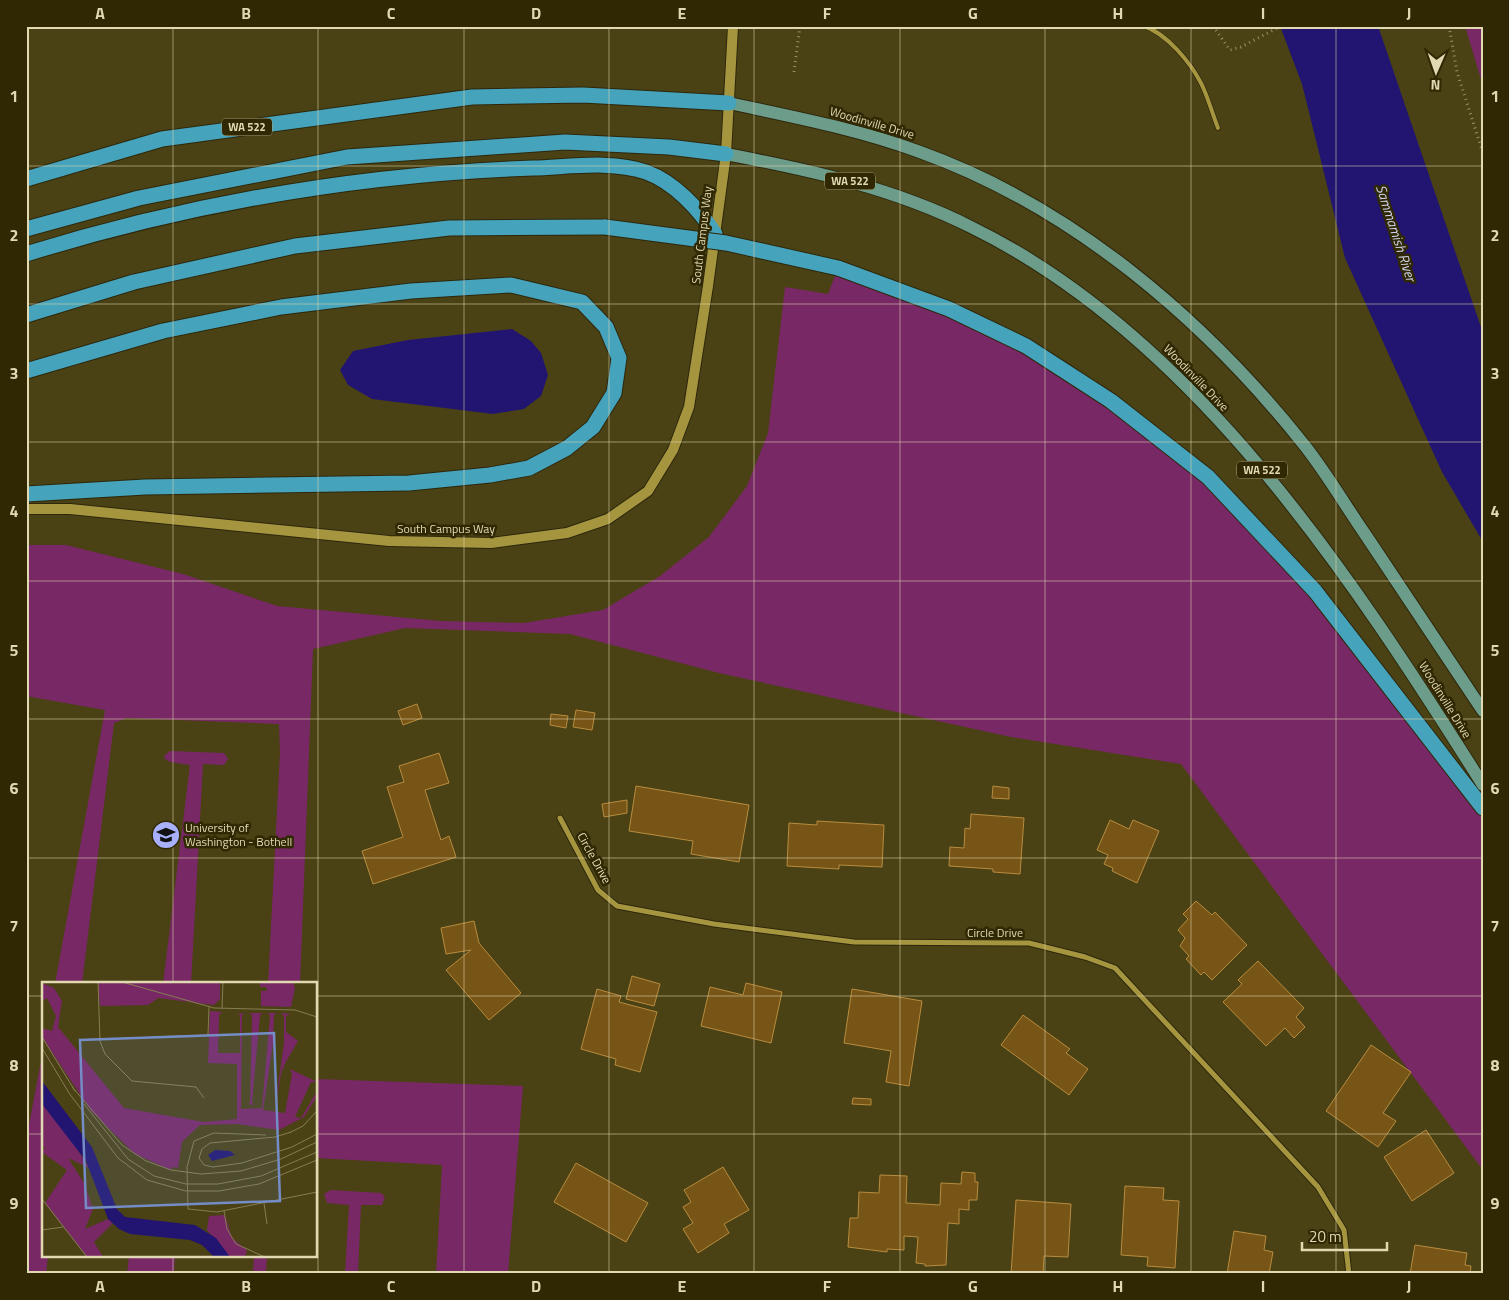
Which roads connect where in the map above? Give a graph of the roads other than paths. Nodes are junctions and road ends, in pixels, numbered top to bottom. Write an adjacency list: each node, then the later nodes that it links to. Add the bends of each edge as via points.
1 (734, 26): 3 (street, South Campus Way)
2 (1144, 26): 4 (lane, via 1172,45 1187,62 1201,83)
3 (729, 103): 5 (street, South Campus Way); 6 (highway, WA 522, via 583,95 472,97 162,139); 14 (main road, Woodinville Drive / WA 522, via 836,126 921,152 1026,202 1078,232 1120,262 1194,323 1244,374 1306,448)
4 (1218, 128)
5 (726, 154): 7 (highway, WA 522, via 669,146 565,142 347,157 139,198); 8 (street, South Campus Way); 15 (main road, Woodinville Drive / WA 522, via 814,170 895,195 969,225 1010,247 1094,304 1166,364 1240,443 1288,501 1407,665)
6 (26, 179)
7 (26, 229)
8 (715, 234): 9 (highway, via 704,218 665,180 644,171 601,166 478,170 286,192 93,233); 13 (street, South Campus Way, via 689,407 673,450 648,491 608,519 567,533 482,543 390,542 70,509)
9 (26, 254)
10 (26, 315): 16 (highway, bridge, via 134,282 294,246 449,228 605,227 726,243 838,268 949,309 1026,346 1111,401 1208,476 1315,591)
11 (26, 371): 12 (highway, via 163,331 281,307 411,291 511,285 582,302 606,327 619,358 614,393 593,427 567,448 529,468 409,483 145,487)
12 (26, 494)
13 (26, 509)
14 (1483, 711)
15 (1483, 786)
16 (1483, 808)
17 (560, 818): 18 (street, Circle Drive, via 598,890 617,906 714,924 854,942 1029,943 1115,968 1318,1187 1344,1230)
18 (1349, 1274)

